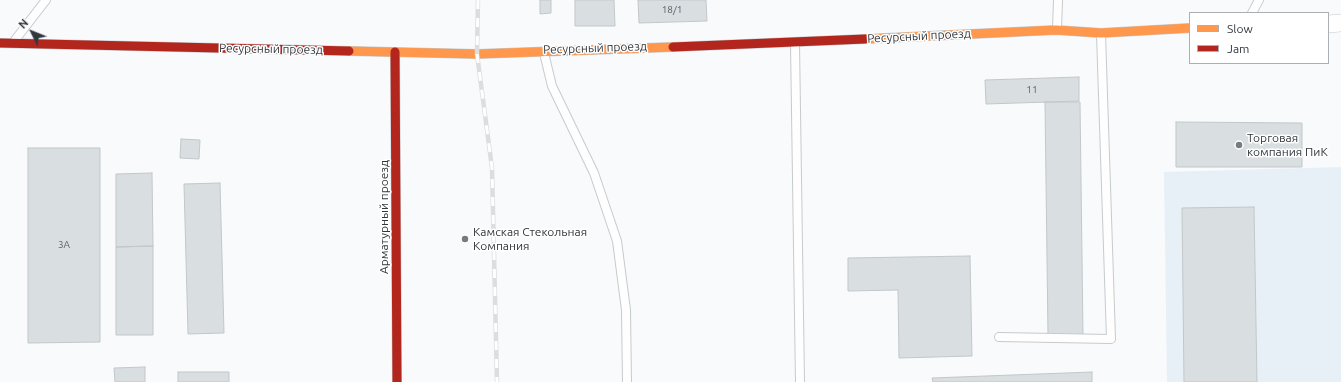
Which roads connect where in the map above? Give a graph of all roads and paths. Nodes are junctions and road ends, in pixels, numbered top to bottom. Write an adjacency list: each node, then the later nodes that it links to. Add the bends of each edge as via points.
1 (46, 0): 10 (lane)
2 (1058, 0): 8 (lane)
3 (1259, 0): 4 (lane)
4 (1253, 12)
5 (1341, 23): 6 (street)
6 (1329, 24)
7 (1189, 28): 9 (street, Ресурсный проезд)
8 (1056, 30): 9 (street, Ресурсный проезд); 11 (street, Ресурсный проезд)
9 (1101, 33): 15 (lane, via 1111,339)
10 (14, 42): 12 (street, Ресурсный проезд); 14 (street, Ресурсный проезд)
11 (795, 42): 13 (street, Ресурсный проезд); 18 (lane)
12 (0, 43)
13 (544, 50): 14 (street, Ресурсный проезд, via 478,54); 17 (lane, via 552,86 594,174 617,241 626,310)
14 (395, 52): 16 (street, Арматурный проезд)
15 (999, 337)
16 (397, 382)
17 (627, 382)
18 (800, 382)

